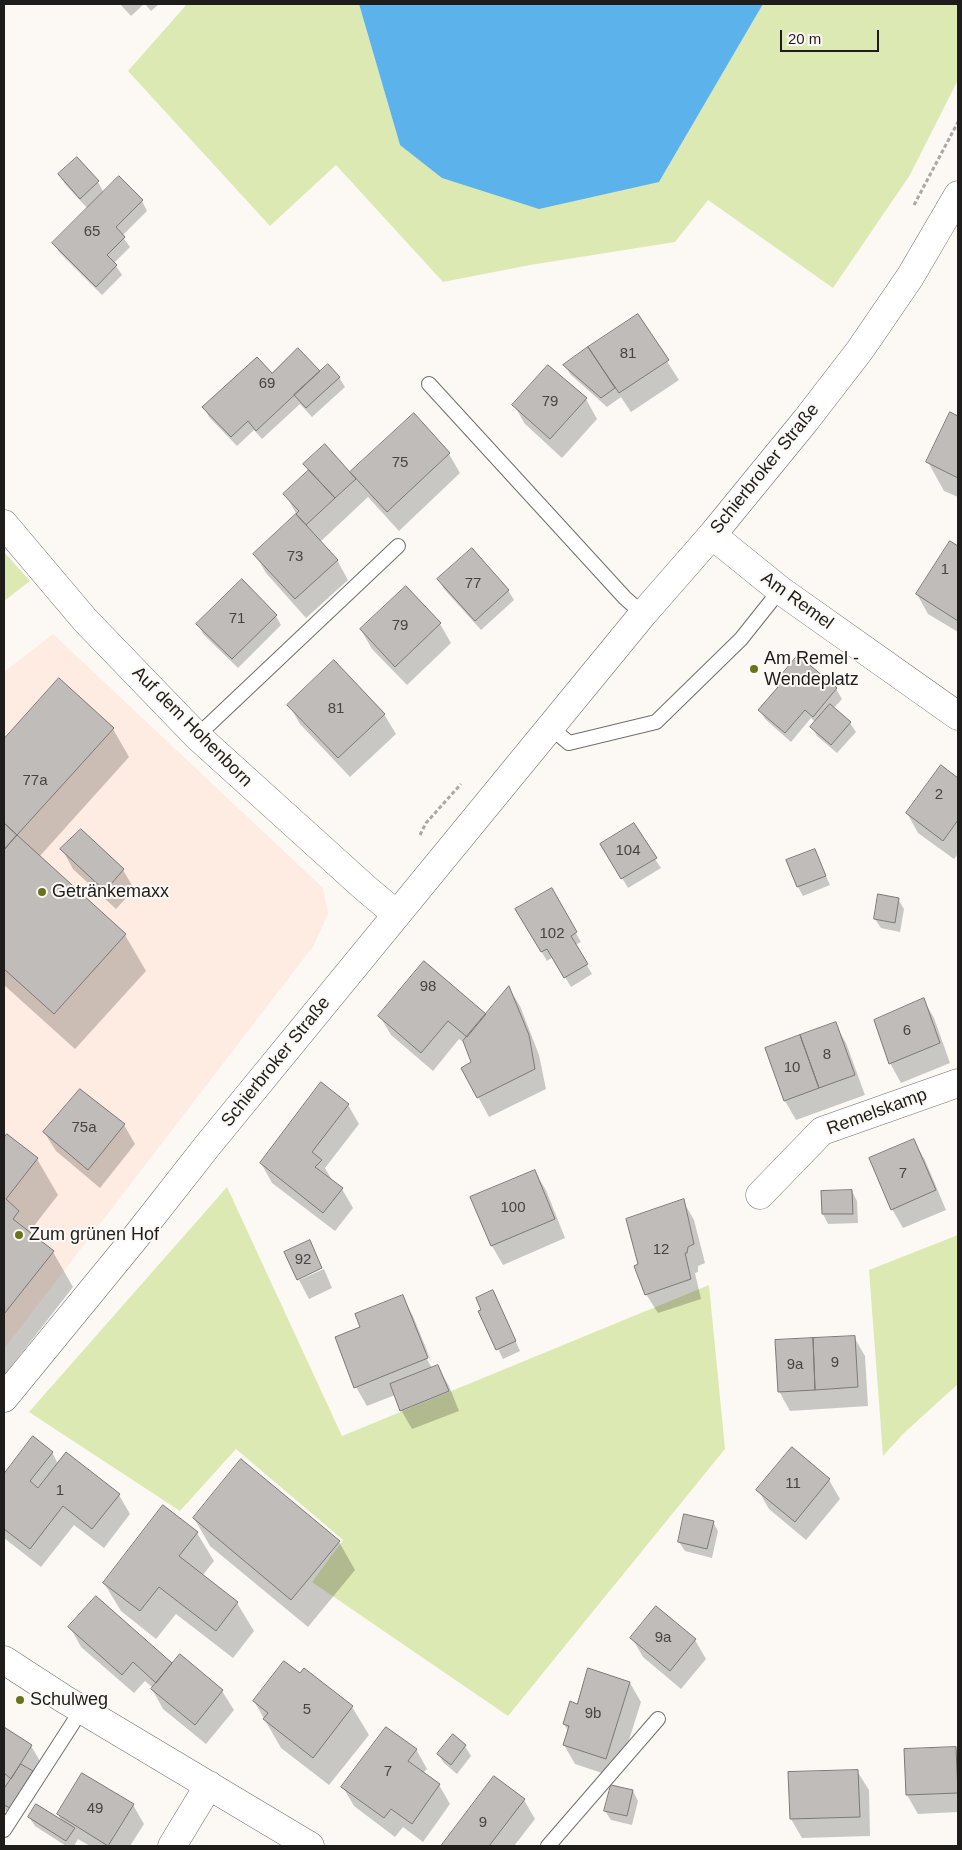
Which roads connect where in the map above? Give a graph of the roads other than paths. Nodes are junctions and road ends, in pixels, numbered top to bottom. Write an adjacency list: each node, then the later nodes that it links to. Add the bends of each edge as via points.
1 (958, 195): 4 (street, Schierbroker Straße, via 910,277 860,350)
2 (429, 384): 7 (lane)
3 (4, 524): 10 (street, Auf dem Hohenborn, via 85,620)
4 (712, 535): 6 (street, Am Remel); 7 (street, Schierbroker Straße)
5 (398, 546): 10 (lane)
6 (780, 590): 8 (street, Am Remel); 9 (lane, via 741,638 656,722 570,743)
7 (643, 614): 9 (street, Schierbroker Straße)
8 (958, 716)
9 (551, 728): 11 (street, Schierbroker Straße)
10 (197, 736): 11 (street, Auf dem Hohenborn)
11 (396, 914): 14 (street, Schierbroker Straße)
12 (958, 1083): 13 (street, Remelskamp, via 822,1131)
13 (760, 1195)
14 (4, 1398)
15 (4, 1660): 16 (street)
16 (82, 1709): 18 (street); 19 (lane)
17 (658, 1718): 22 (lane)
18 (209, 1785): 20 (street); 21 (street)
19 (4, 1830)
20 (172, 1846)
21 (310, 1846)
22 (548, 1846)

